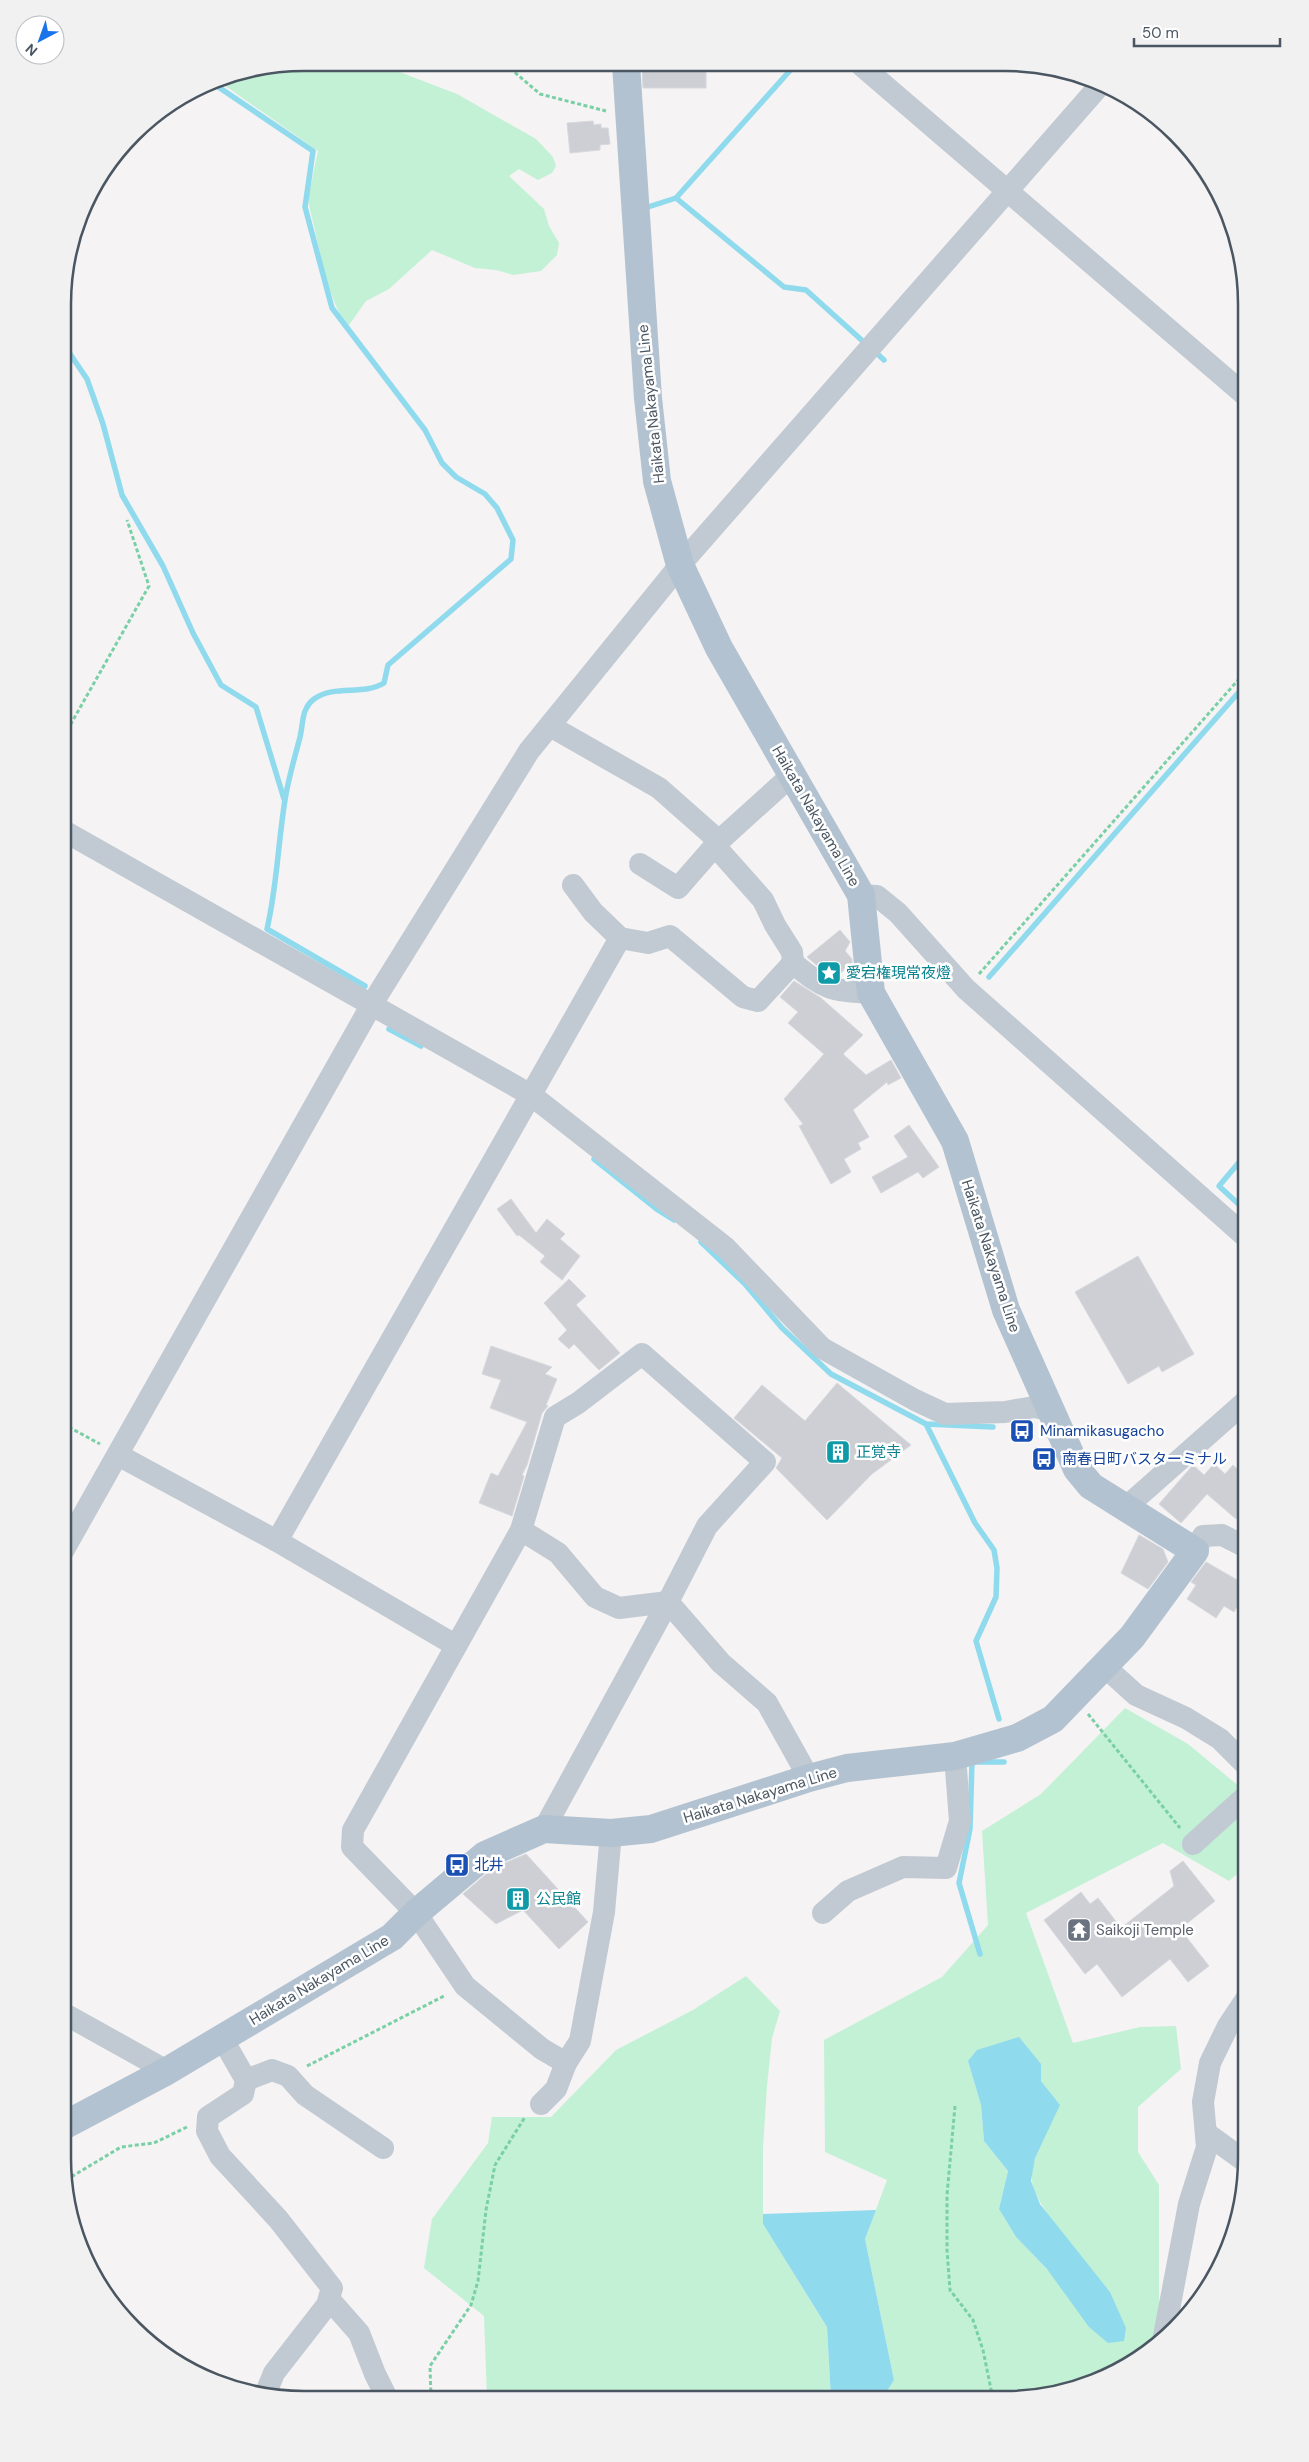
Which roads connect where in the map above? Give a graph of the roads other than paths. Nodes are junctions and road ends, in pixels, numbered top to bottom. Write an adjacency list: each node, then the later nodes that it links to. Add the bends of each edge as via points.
1 (626, 71): 6 (main road, Haikata Nakayama Line, via 648,398 658,481)
2 (868, 71): 4 (street)
3 (1096, 90): 4 (street)
4 (1007, 192): 5 (street); 6 (street)
5 (1238, 389)
6 (680, 565): 7 (street); 8 (main road, Haikata Nakayama Line, via 719,648)
7 (550, 726): 10 (street, via 659,788); 17 (street, via 529,751)
8 (793, 774): 10 (street); 13 (main road, Haikata Nakayama Line)
9 (71, 835): 17 (street)
10 (717, 844): 11 (street, via 678,888); 15 (street, via 763,900 792,952)
11 (640, 864)
12 (573, 885): 14 (street, via 593,912)
13 (861, 895): 16 (main road, Haikata Nakayama Line); 19 (street, via 877,896 898,913 966,989)
14 (620, 938): 15 (street, via 648,943 670,936 743,997 758,1001); 18 (street)
15 (793, 963): 16 (street, via 818,984 836,991)
16 (871, 993): 21 (main road, Haikata Nakayama Line, via 955,1141 1006,1310)
17 (372, 1004): 18 (street); 22 (street)
18 (532, 1095): 21 (street, via 726,1248 822,1348 946,1414 1005,1412 1034,1407); 26 (street)
19 (1238, 1230)
20 (1238, 1408): 23 (street)
21 (1049, 1410): 23 (main road, Haikata Nakayama Line, via 1085,1480)
22 (118, 1454): 25 (street); 26 (street)
23 (1125, 1508): 28 (main road, Haikata Nakayama Line)
24 (521, 1530): 29 (street, via 558,1553 595,1597 619,1608); 29 (street, via 555,1416 578,1403 642,1354 765,1462 707,1526); 30 (street)
25 (71, 1537)
26 (277, 1541): 30 (street)
27 (1238, 1542): 28 (street, via 1222,1535 1203,1536)
28 (1195, 1550): 31 (main road, Haikata Nakayama Line, via 1132,1637)
29 (668, 1602): 34 (street, via 721,1663 767,1703); 36 (street)
30 (455, 1645): 39 (street, via 353,1830 352,1848)
31 (1104, 1666): 32 (main road, Haikata Nakayama Line, via 1053,1719 1017,1738); 33 (street, via 1136,1695 1186,1718 1220,1739)
32 (955, 1756): 34 (main road, Haikata Nakayama Line, via 847,1768); 40 (street, via 960,1821 946,1868 903,1867 848,1891)
33 (1238, 1757)
34 (809, 1778): 37 (main road, Haikata Nakayama Line, via 651,1829)
35 (1238, 1803): 38 (street)
36 (544, 1829): 37 (main road, Haikata Nakayama Line); 39 (main road, Haikata Nakayama Line, via 485,1855)
37 (610, 1833): 44 (street, via 604,1912 587,2014 580,2041)
38 (1193, 1844)
39 (416, 1913): 43 (main road, Haikata Nakayama Line, via 392,1937); 44 (street, via 465,1986 542,2049)
40 (822, 1913)
41 (1238, 2011): 49 (street, via 1210,2062 1203,2102)
42 (71, 2018): 45 (street)
43 (222, 2038): 45 (main road, Haikata Nakayama Line); 46 (street)
44 (566, 2062): 47 (street, via 556,2089)
45 (166, 2071): 48 (main road, Haikata Nakayama Line)
46 (246, 2080): 50 (street, via 272,2070 288,2076 305,2094); 52 (street, via 243,2094 208,2117 206,2131 220,2156 278,2219 332,2288)
47 (541, 2104)
48 (71, 2121)
49 (1206, 2133): 51 (street); 53 (street, via 1207,2147 1189,2204)
50 (383, 2148)
51 (1238, 2156)
52 (329, 2299): 54 (street, via 328,2305 274,2374); 55 (street, via 360,2333)
53 (1166, 2325)
54 (268, 2388)
55 (384, 2391)

